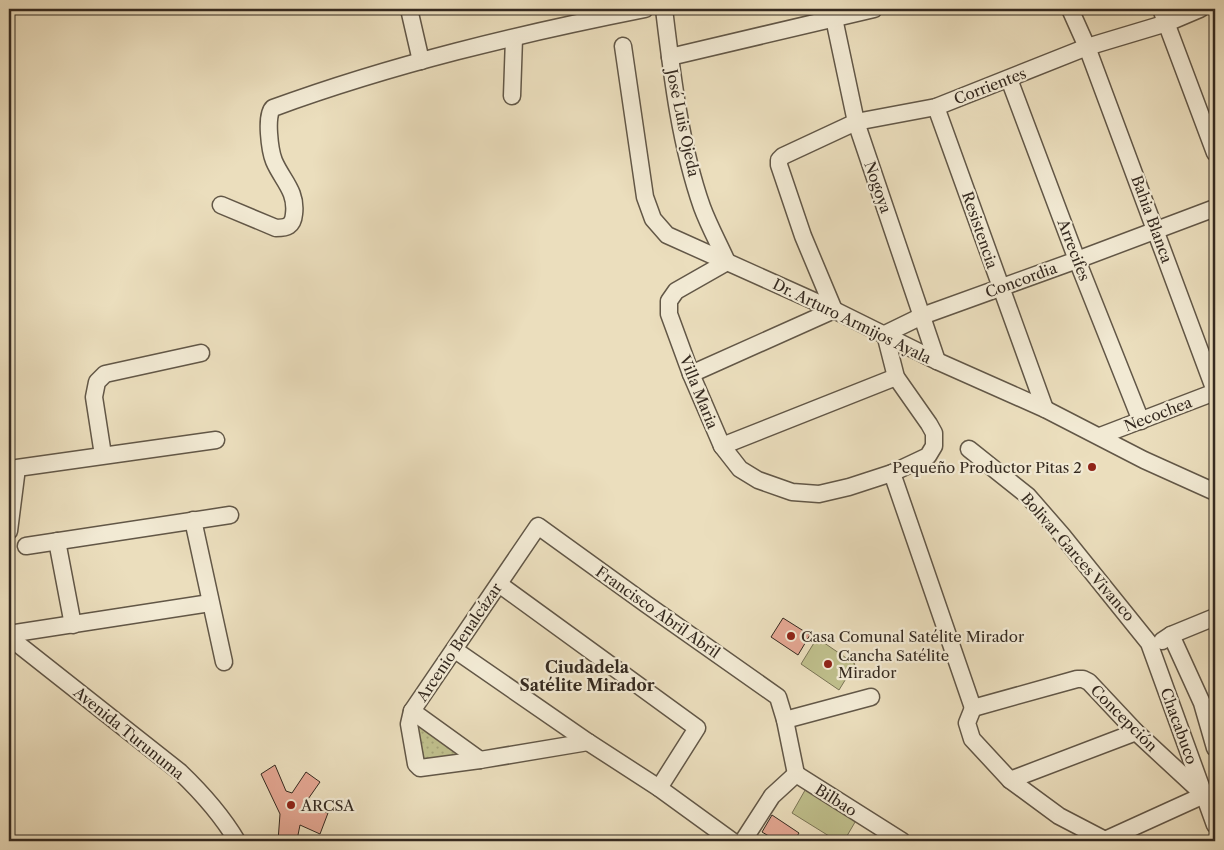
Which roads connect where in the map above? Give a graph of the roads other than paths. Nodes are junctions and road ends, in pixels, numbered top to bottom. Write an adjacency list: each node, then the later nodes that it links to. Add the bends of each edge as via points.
1 (409, 9): 13 (street)
2 (645, 9): 9 (street)
3 (664, 9): 12 (street, José Luis Ojeda)
4 (874, 9): 7 (street)
5 (1070, 9): 11 (street, Bahia Blanca)
6 (1200, 9): 8 (street, Corrientes)
7 (833, 13): 12 (street); 17 (street, Nogoya)
8 (1164, 16): 11 (street, Corrientes); 18 (street)
9 (514, 38): 13 (street); 15 (street)
10 (622, 46): 23 (street, Dr. Arturo Armijos Ayala, via 645,197 653,219 667,234)
11 (1087, 48): 14 (street, Corrientes); 21 (street, Bahia Blanca)
12 (670, 57): 23 (street, José Luis Ojeda, via 686,152 702,208)
13 (422, 61): 19 (street, via 341,84 270,110 268,120 273,160 295,199 294,219 290,227 270,226)
14 (1009, 79): 16 (street, Corrientes); 22 (street, Arrecifes)
15 (512, 96)
16 (936, 107): 17 (street, Corrientes); 24 (street, Resistencia)
17 (856, 122): 25 (street, Corrientes, via 779,160 803,236); 26 (street, Nogoya)
18 (1215, 153)
19 (221, 205)
20 (1215, 208): 21 (street, Concordia)
21 (1156, 230): 22 (street, Concordia); 32 (street, Bahia Blanca)
22 (1077, 260): 24 (street, Concordia); 34 (street, Arrecifes)
23 (727, 262): 25 (street, Dr. Arturo Armijos Ayala); 30 (street, Villa Maria, via 676,291 669,301 669,314)
24 (1000, 288): 26 (street, Concordia); 33 (street, Resistencia)
25 (834, 310): 27 (street, Dr. Arturo Armijos Ayala); 30 (street)
26 (922, 316): 27 (street, Concordia); 29 (street, Nogoya)
27 (885, 334): 29 (street, Dr. Arturo Armijos Ayala); 31 (street)
28 (202, 353): 39 (street, via 106,374 97,382 94,397)
29 (937, 362): 33 (street, Dr. Arturo Armijos Ayala)
30 (691, 374): 37 (street, Villa Maria)
31 (896, 377): 37 (street); 40 (street, Villa Maria, via 934,433 934,446 928,456)
32 (1215, 391): 34 (street, Necochea)
33 (1045, 409): 35 (street, Dr. Arturo Armijos Ayala)
34 (1141, 421): 35 (street, Necochea)
35 (1100, 436): 41 (street, Dr. Arturo Armijos Ayala)
36 (216, 440): 39 (street)
37 (722, 446): 40 (street, Villa Maria, via 740,469 758,480 792,492 819,494)
38 (969, 449): 55 (street, Bolivar Garces Vivanco, via 1028,496 1062,534 1143,634)
39 (103, 455): 44 (street, via 18,468)
40 (892, 473): 59 (street)
41 (1215, 492)
42 (230, 514): 43 (street)
43 (192, 520): 46 (street); 49 (street)
44 (9, 524)
45 (538, 526): 48 (street, Arcenio Benalcázar); 61 (street, Francisco Abril Abril, via 778,696)
46 (57, 541): 47 (street); 51 (street)
47 (26, 546)
48 (499, 584): 54 (street, Arcenio Benalcázar); 68 (street, via 697,728)
49 (210, 603): 51 (street); 56 (street)
50 (1215, 617): 52 (street)
51 (73, 625): 53 (street)
52 (1171, 635): 55 (street, via 1157,646); 58 (street)
53 (9, 636): 71 (street, Avenida Turunuma, via 180,772 225,821)
54 (455, 650): 60 (street, Arcenio Benalcázar); 63 (street)
55 (1153, 655): 69 (street, Chacabuco)
56 (224, 662)
57 (871, 698): 61 (street)
58 (1209, 701): 64 (street)
59 (973, 708): 62 (street, Concepción, via 1083,679); 67 (street, via 967,723 972,739)
60 (412, 711): 65 (street); 65 (street, Arcenio Benalcázar, via 409,724 420,768)
61 (785, 720): 66 (street)
62 (1136, 732): 67 (street); 69 (street, Concepción)
63 (588, 742): 65 (street); 68 (street)
64 (1215, 748)
65 (480, 760)
66 (796, 774): 73 (street, via 772,796); 74 (street, Bilbao)
67 (1010, 780): 75 (street, via 1059,816)
68 (659, 788): 72 (street)
69 (1204, 795): 70 (street, Chacabuco); 75 (street)
70 (1215, 825)
71 (237, 841)
72 (732, 841)
73 (743, 841)
74 (902, 841)
75 (1106, 841)

